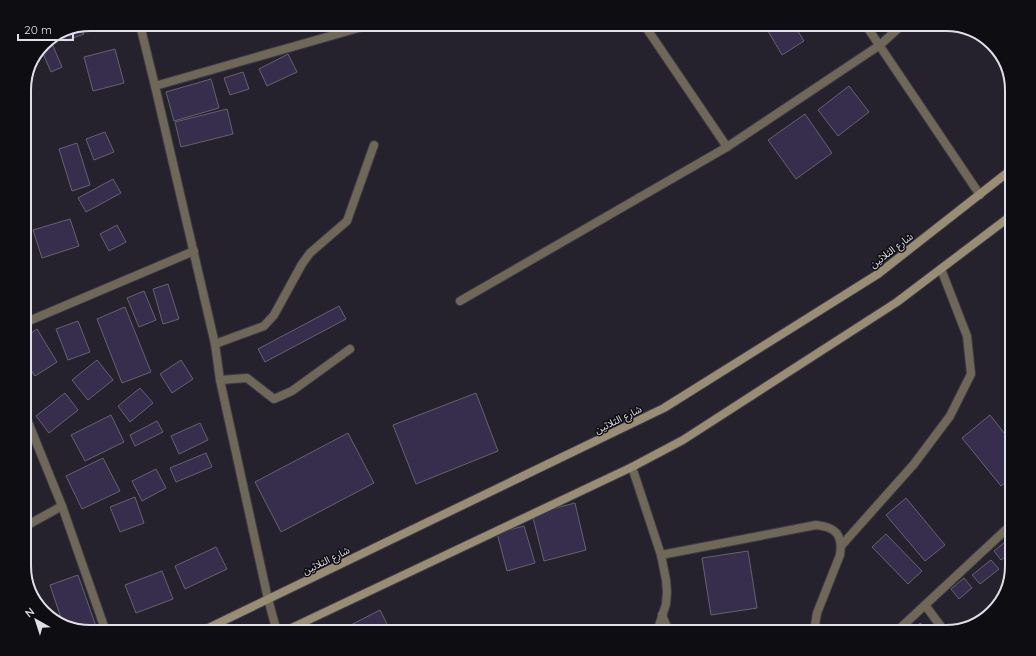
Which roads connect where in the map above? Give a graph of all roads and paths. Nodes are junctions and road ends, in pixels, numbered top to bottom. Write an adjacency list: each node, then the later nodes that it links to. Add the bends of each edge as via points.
1 (142, 31): 7 (street)
2 (348, 31): 7 (street)
3 (648, 31): 9 (street)
4 (870, 31): 6 (street)
5 (895, 31): 6 (street)
6 (880, 45): 9 (street); 11 (street)
7 (156, 86): 13 (street)
8 (374, 145): 17 (street, via 347,221 310,253 274,315 264,326)
9 (727, 146): 15 (street)
10 (1005, 175): 11 (street, شارع الثلاثين)
11 (980, 195): 27 (street, شارع الثلاثين, via 878,274 664,408)
12 (1005, 220): 14 (street)
13 (194, 251): 16 (street); 17 (street)
14 (941, 269): 21 (street, via 897,302 683,440); 25 (street, via 967,336 971,374 950,416 914,464)
15 (460, 300)
16 (31, 320)
17 (215, 344): 19 (street)
18 (350, 349): 19 (street, via 292,391 274,399 247,378)
19 (220, 380): 27 (street)
20 (31, 429): 22 (street)
21 (632, 467): 26 (street); 33 (street)
22 (62, 506): 23 (street); 30 (street)
23 (31, 523)
24 (1005, 531): 28 (street)
25 (841, 546): 26 (street, via 839,537 833,530 816,525); 36 (street)
26 (661, 555): 29 (street, via 667,592)
27 (268, 599): 31 (street, شارع الثلاثين); 32 (street)
28 (925, 605): 37 (street); 38 (street)
29 (662, 615): 34 (street); 35 (street)
30 (104, 625)
31 (214, 625)
32 (275, 625)
33 (298, 625)
34 (659, 625)
35 (667, 625)
36 (815, 625)
37 (904, 625)
38 (940, 625)

